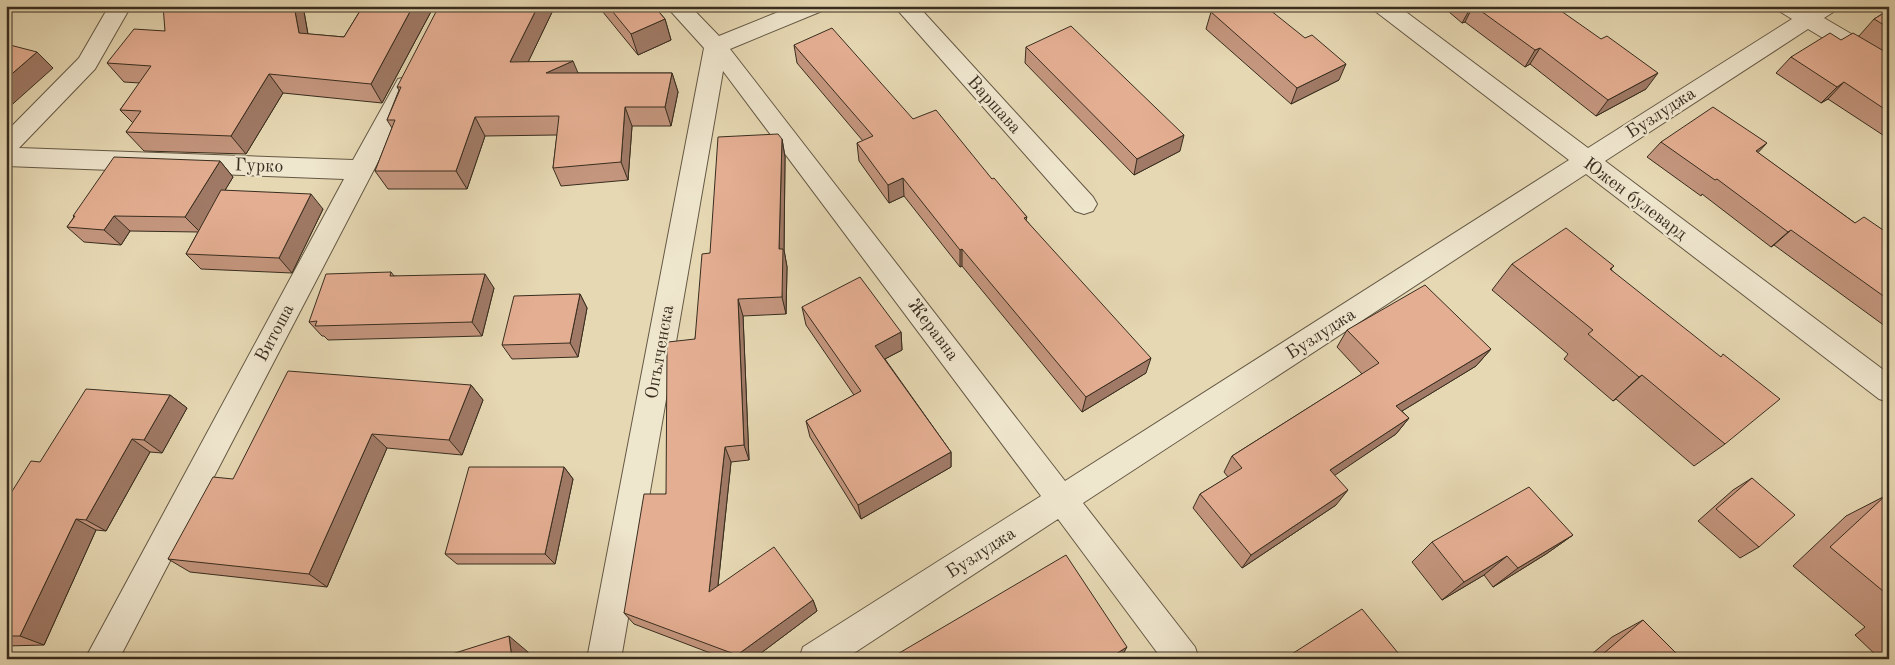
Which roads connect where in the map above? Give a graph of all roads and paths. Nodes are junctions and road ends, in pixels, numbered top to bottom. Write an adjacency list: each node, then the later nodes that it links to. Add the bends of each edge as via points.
1 (120, 6): 10 (street, via 87,63)
2 (677, 6): 7 (street, Жеравна)
3 (814, 6): 7 (street)
4 (905, 6): 14 (street, Варшава)
5 (1383, 6): 12 (street, Южен булевард)
6 (1807, 10): 9 (street); 12 (street, Бузлуджа)
7 (716, 46): 16 (street, Жеравна); 18 (street, Опълченска)
8 (415, 66): 13 (street, Витоша)
9 (1889, 67)
10 (6, 148)
11 (6, 157): 13 (street, Гурко)
12 (1586, 162): 15 (street, Южен булевард); 16 (street, Бузлуджа)
13 (362, 170): 17 (street, Витоша)
14 (1084, 204)
15 (1889, 390)
16 (1063, 500): 19 (street, Бузлуджа); 20 (street, Жеравна)
17 (101, 659)
18 (604, 659)
19 (815, 659)
20 (1183, 659)

